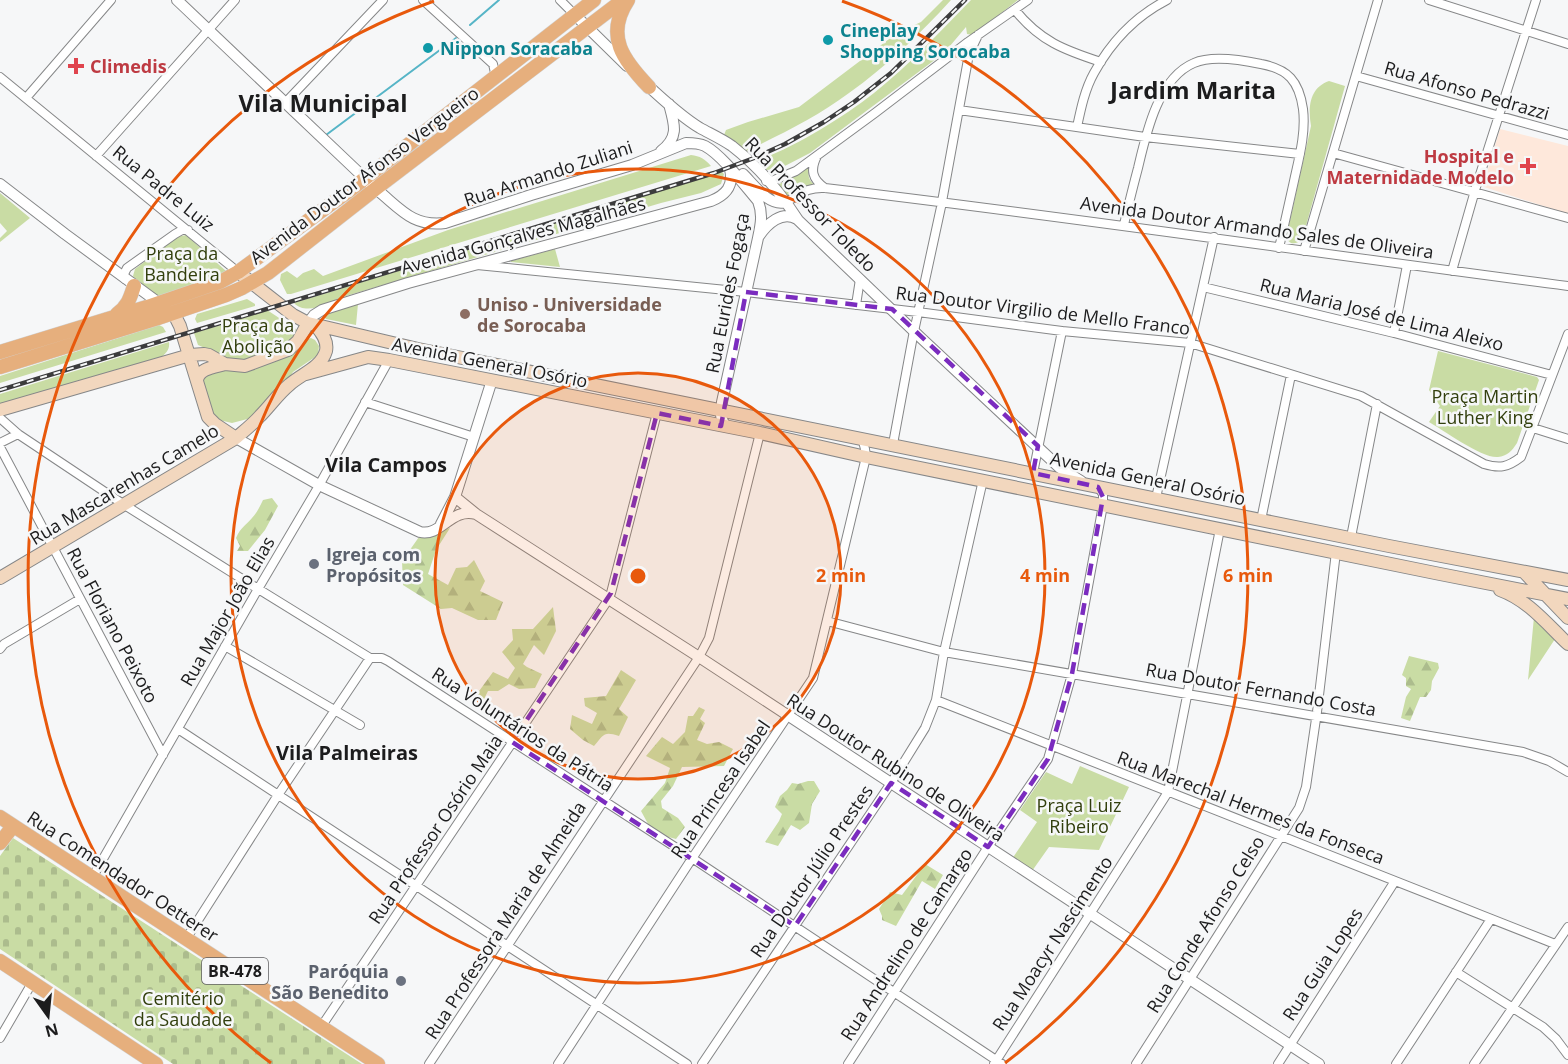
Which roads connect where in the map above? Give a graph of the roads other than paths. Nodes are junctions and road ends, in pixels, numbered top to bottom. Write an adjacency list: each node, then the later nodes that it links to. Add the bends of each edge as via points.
1 (111, 0): 29 (street)
2 (177, 0): 18 (street)
3 (236, 0): 18 (street)
4 (383, 0): 30 (street)
5 (423, 0): 27 (street, via 493,64)
6 (560, 0): 16 (street, Rua Professor Toledo)
7 (594, 0): 16 (main road, Avenida Doutor Afonso Vergueiro)
8 (623, 0): 17 (main road, Avenida Doutor Afonso Vergueiro)
9 (628, 0): 28 (main road, via 618,23 620,48)
10 (1029, 0): 15 (street)
11 (1167, 0): 23 (street, via 1129,26)
12 (1378, 0): 25 (street)
13 (1429, 0): 19 (street)
14 (1536, 0): 19 (street)
15 (1015, 10): 20 (street); 23 (street, via 1052,44)
16 (575, 15): 17 (street, Rua Professor Toledo); 27 (main road, Avenida Doutor Afonso Vergueiro)
17 (587, 28): 28 (street, Rua Professor Toledo); 51 (main road, Avenida Doutor Afonso Vergueiro)
18 (209, 30): 30 (street); 43 (street)
19 (1526, 30): 21 (street); 33 (street)
20 (978, 35): 22 (street); 24 (street)
21 (1568, 44)
22 (959, 49): 24 (street); 42 (street)
23 (1101, 62): 34 (street, via 1084,98)
24 (968, 65): 32 (street)
25 (1356, 75): 33 (street, Rua Afonso Pedrazzi); 40 (street)
26 (0, 77): 29 (street, Rua Padre Luiz)
27 (493, 80): 39 (main road, Avenida Doutor Afonso Vergueiro)
28 (649, 87): 31 (street, Rua Professor Toledo)
29 (26, 98): 43 (street, Rua Padre Luiz)
30 (285, 103): 46 (street)
31 (669, 104): 35 (street, Rua Professor Toledo); 44 (street, via 673,138)
32 (959, 110): 34 (street); 53 (street)
33 (1498, 116): 36 (street, Rua Afonso Pedrazzi); 52 (street)
34 (1077, 127): 37 (street)
35 (705, 131): 38 (street, Rua Armando Zuliani); 47 (street, Rua Professor Toledo, via 734,148)
36 (1568, 135)
37 (1145, 137): 41 (street); 41 (street, via 1151,117 1176,75 1202,61 1249,61 1275,66 1297,87 1304,121); 57 (street)
38 (686, 143): 44 (street, Rua Armando Zuliani); 45 (street, Rua Professor Toledo, via 705,146); 54 (street, via 696,141 711,146 771,201)
39 (399, 152): 46 (main road, Avenida Doutor Afonso Vergueiro); 51 (main road, via 386,167)
40 (1333, 153): 52 (street); 62 (street)
41 (1300, 154): 61 (street)
42 (818, 155): 47 (street, via 782,178); 50 (street, via 814,178)
43 (96, 156): 58 (street, Rua Padre Luiz)
44 (654, 156): 51 (street, Rua Armando Zuliani, via 446,223 418,222)
45 (730, 168): 49 (street, Rua Professor Toledo); 63 (street, Avenida Gonçalves Magalhães, via 730,187 711,201)
46 (365, 178): 51 (street); 66 (main road, Avenida Doutor Afonso Vergueiro)
47 (767, 180): 54 (street, Rua Professor Toledo)
48 (0, 184): 68 (street)
49 (745, 187): 60 (street, Rua Eurides Fogaça, via 758,201 761,211)
50 (825, 188): 53 (street, Avenida Doutor Armando Sales de Oliveira); 54 (street, via 804,191)
51 (380, 190): 69 (main road, Avenida Doutor Afonso Vergueiro)
52 (1474, 192): 55 (street); 65 (street)
53 (942, 201): 57 (street, Avenida Doutor Armando Sales de Oliveira); 76 (street)
54 (786, 202): 56 (street, Rua Professor Toledo)
55 (1568, 218)
56 (798, 220): 60 (street, via 787,216 777,219); 67 (street, Rua Professor Toledo)
57 (1124, 225): 59 (street, Avenida Doutor Armando Sales de Oliveira)
58 (188, 230): 66 (street, Rua Padre Luiz); 68 (street, via 175,234 127,268 124,274)
59 (1214, 237): 61 (street, Avenida Doutor Armando Sales de Oliveira); 71 (street)
60 (758, 238): 72 (street, Rua Eurides Fogaça)
61 (1279, 248): 62 (street, Avenida Doutor Armando Sales de Oliveira)
62 (1304, 251): 64 (street, Avenida Doutor Armando Sales de Oliveira)
63 (476, 265): 72 (street, Rua Doutor Virgilio de Mello Franco); 79 (street, Avenida Gonçalves Magalhães, via 322,310 314,315)
64 (1407, 265): 65 (street, Avenida Doutor Armando Sales de Oliveira); 82 (street)
65 (1452, 271): 70 (street, Avenida Doutor Armando Sales de Oliveira)
66 (238, 272): 69 (main road, Rua Padre Luiz); 73 (main road, Avenida Doutor Afonso Vergueiro)
67 (860, 279): 74 (street); 75 (street, Rua Professor Toledo)
68 (129, 283): 73 (street); 78 (main road, via 129,303)
69 (252, 283): 77 (main road, Avenida Doutor Afonso Vergueiro); 79 (main road, Rua Padre Luiz)
70 (1568, 286)
71 (1203, 287): 82 (street, Rua Maria José de Lima Aleixo); 84 (street)
72 (746, 292): 74 (street, Rua Doutor Virgilio de Mello Franco); 99 (street, Rua Eurides Fogaça)
73 (159, 303): 77 (main road); 78 (main road, Avenida Doutor Afonso Vergueiro)
74 (856, 305): 75 (street, Rua Doutor Virgilio de Mello Franco)
75 (892, 309): 76 (street, Rua Doutor Virgilio de Mello Franco); 80 (street, Rua Professor Toledo)
76 (918, 312): 80 (street); 81 (street, Rua Doutor Virgilio de Mello Franco)
77 (172, 313): 87 (main road); 90 (main road, Avenida Doutor Afonso Vergueiro)
78 (110, 318): 86 (main road, Avenida Doutor Afonso Vergueiro)
79 (309, 327): 85 (main road, Avenida General Osório); 89 (main road, via 292,346 273,356 245,366); 91 (main road, via 326,342 325,353)
80 (914, 331): 112 (street); 114 (street, Rua Professor Toledo)
81 (1062, 331): 84 (street, Rua Doutor Virgilio de Mello Franco); 114 (street)
82 (1394, 333): 93 (street, Rua Maria José de Lima Aleixo)
83 (1568, 334): 93 (street)
84 (1190, 343): 92 (street, Rua Doutor Virgilio de Mello Franco); 121 (street)
85 (418, 349): 88 (main road); 99 (main road, Avenida General Osório)
86 (0, 352)
87 (190, 355): 89 (main road, via 209,355); 94 (main road); 98 (main road)
88 (389, 360): 91 (main road, Avenida General Osório, via 368,357); 95 (main road, Avenida General Osório); 96 (street, Rua Major João Elias)
89 (225, 364): 94 (main road, via 202,371)
90 (0, 367)
91 (306, 374): 102 (main road, Rua Mascarenhas Camelo, via 289,384)
92 (1291, 375): 97 (street, Rua Doutor Virgilio de Mello Franco); 125 (street)
93 (1552, 375): 105 (street)
94 (197, 380): 103 (main road, via 208,417)
95 (492, 380): 100 (main road, Avenida General Osório); 108 (street)
96 (364, 402): 108 (street); 118 (street, Rua Major João Elias)
97 (1377, 404): 105 (street, Rua Doutor Virgilio de Mello Franco, via 1494,467 1511,464 1521,457); 128 (street)
98 (0, 410)
99 (721, 410): 104 (street, via 722,422); 110 (main road, Avenida General Osório)
100 (657, 413): 104 (main road, Avenida General Osório); 139 (street, Rua Professor Osório Maia)
101 (0, 418): 107 (street, Rua Voluntários da Pátria)
102 (258, 419): 103 (main road, via 234,426); 109 (main road, Rua Mascarenhas Camelo)
103 (215, 424): 109 (main road)
104 (727, 427): 106 (main road, Avenida General Osório)
105 (1533, 428): 111 (street)
106 (760, 433): 115 (main road, Avenida General Osório); 147 (street, Rua Professora Maria de Almeida, via 709,638)
107 (18, 434): 113 (street); 122 (street, Rua Voluntários da Pátria)
108 (474, 437): 120 (street)
109 (236, 438): 118 (street); 122 (main road, Rua Mascarenhas Camelo)
110 (862, 438): 112 (main road, Avenida General Osório); 115 (street, Rua Princesa Isabel)
111 (1568, 439)
112 (893, 444): 116 (main road, Avenida General Osório)
113 (0, 445): 129 (street, Rua Floriano Peixoto)
114 (1038, 446): 116 (street); 119 (street, Rua Professor Toledo, via 1067,473)
115 (866, 457): 117 (main road, Avenida General Osório); 141 (street, Rua Princesa Isabel)
116 (1033, 473): 119 (main road, Avenida General Osório)
117 (983, 480): 123 (main road, Avenida General Osório); 145 (street, Rua Doutor Júlio Prestes)
118 (319, 485): 126 (street, via 420,532 427,534); 135 (street, Rua Major João Elias)
119 (1093, 486): 121 (main road, Avenida General Osório); 123 (street, via 1103,494)
120 (455, 497): 124 (street, Rua Doutor Rubino de Oliveira); 126 (street)
121 (1156, 498): 125 (main road, Avenida General Osório)
122 (123, 504): 129 (main road, Rua Mascarenhas Camelo); 135 (street, Rua Voluntários da Pátria)
123 (1103, 505): 127 (main road, Avenida General Osório); 148 (street, Rua Andrelino de Camargo)
124 (476, 514): 126 (street, via 463,513); 139 (street, Rua Doutor Rubino de Oliveira)
125 (1261, 520): 128 (main road, Avenida General Osório)
126 (439, 527)
127 (1220, 529): 130 (main road, Avenida General Osório); 149 (street, Rua Moacyr Nascimento)
128 (1351, 537): 131 (main road, Avenida General Osório)
129 (53, 547): 132 (main road, Rua Mascarenhas Camelo); 137 (street, Rua Floriano Peixoto)
130 (1336, 552): 134 (main road, Avenida General Osório); 152 (street, Rua Conde Afonso Celso)
131 (1524, 572): 133 (main road, Avenida General Osório); 136 (main road)
132 (0, 578)
133 (1568, 580)
134 (1474, 581): 136 (main road, Avenida General Osório); 142 (main road, via 1526,604)
135 (258, 589): 143 (street, Rua Major João Elias); 146 (street, Rua Voluntários da Pátria)
136 (1546, 595): 138 (main road, Avenida General Osório); 140 (main road)
137 (80, 599): 144 (street); 158 (street, Rua Floriano Peixoto)
138 (1568, 599)
139 (608, 600): 147 (street, Rua Doutor Rubino de Oliveira); 156 (street, Rua Professor Osório Maia)
140 (1568, 618)
141 (827, 621): 145 (street, Rua Doutor Fernando Costa); 153 (street, Rua Princesa Isabel, via 813,678)
142 (1568, 644)
143 (225, 646): 151 (street); 155 (street, Rua Major João Elias)
144 (0, 649)
145 (944, 652): 148 (street, Rua Doutor Fernando Costa); 150 (street, Rua Doutor Júlio Prestes)
146 (370, 657): 151 (street); 156 (street, Rua Voluntários da Pátria, via 388,661)
147 (699, 657): 153 (street, Rua Doutor Rubino de Oliveira); 163 (street, Rua Professora Maria de Almeida)
148 (1072, 674): 149 (street, Rua Doutor Fernando Costa); 157 (street, Rua Andrelino de Camargo)
149 (1187, 693): 152 (street, Rua Doutor Fernando Costa); 161 (street, Rua Moacyr Nascimento)
150 (936, 700): 157 (street, Rua Marechal Hermes da Fonseca); 160 (street, Rua Doutor Júlio Prestes, via 925,728)
151 (335, 710): 154 (street); 162 (street)
152 (1316, 715): 159 (street, Rua Doutor Fernando Costa, via 1523,752 1550,760); 166 (street, Rua Conde Afonso Celso, via 1306,787 1299,808)
153 (788, 716): 160 (street, Rua Doutor Rubino de Oliveira); 169 (street, Rua Princesa Isabel)
154 (360, 725)
155 (178, 729): 158 (street, Rua Major João Elias); 162 (street)
156 (512, 742): 163 (street, Rua Voluntários da Pátria); 172 (street, Rua Professor Osório Maia)
157 (1052, 746): 161 (street, Rua Marechal Hermes da Fonseca); 168 (street, Rua Andrelino de Camargo, via 1048,759)
158 (163, 756): 170 (street, Rua Major João Elias)
159 (1568, 772)
160 (891, 783): 168 (street, Rua Doutor Rubino de Oliveira); 175 (street, Rua Doutor Júlio Prestes)
161 (1168, 792): 166 (street, Rua Marechal Hermes da Fonseca); 173 (street, Rua Moacyr Nascimento)
162 (278, 795): 172 (street); 177 (street)
163 (603, 801): 169 (street, Rua Voluntários da Pátria); 179 (street, Rua Professora Maria de Almeida)
164 (0, 817): 165 (main road, Rua Comendador Oetterer / BR-478)
165 (6, 826): 167 (main road); 170 (main road, Rua Comendador Oetterer / BR-478)
166 (1281, 836): 171 (street, Rua Marechal Hermes da Fonseca); 182 (street, Rua Conde Afonso Celso)
167 (1, 842)
168 (988, 847): 173 (street, Rua Doutor Rubino de Oliveira); 184 (street, Rua Andrelino de Camargo)
169 (692, 858): 175 (street, Rua Voluntários da Pátria); 185 (street, Rua Princesa Isabel)
170 (92, 878): 177 (main road, Rua Comendador Oetterer / BR-478)
171 (1395, 881): 174 (street, Rua Marechal Hermes da Fonseca); 189 (street, Rua Guia Lopes)
172 (416, 885): 179 (street); 187 (street, Rua Professor Osório Maia)
173 (1089, 913): 182 (street, Rua Doutor Rubino de Oliveira); 191 (street, Rua Moacyr Nascimento)
174 (1491, 919): 178 (street, Rua Marechal Hermes da Fonseca); 181 (street)
175 (795, 926): 184 (street, Rua Voluntários da Pátria); 197 (street, Rua Doutor Júlio Prestes)
176 (1568, 927): 178 (street)
177 (186, 939): 187 (main road, Rua Comendador Oetterer / BR-478)
178 (1555, 944): 186 (street)
179 (508, 946): 185 (street); 194 (street, Rua Professora Maria de Almeida)
180 (0, 961): 183 (main road)
181 (1456, 972): 186 (street); 202 (street)
182 (1190, 979): 189 (street, Rua Doutor Rubino de Oliveira); 199 (street, Rua Conde Afonso Celso)
183 (32, 983): 188 (street); 192 (main road)
184 (894, 992): 191 (street, Rua Voluntários da Pátria); 198 (street, Rua Andrelino de Camargo)
185 (597, 1005): 195 (street, Rua Princesa Isabel); 196 (street)
186 (1512, 1007): 190 (street, via 1543,1027); 203 (street)
187 (321, 1027): 193 (main road, Rua Comendador Oetterer / BR-478)
188 (0, 1038)
189 (1290, 1045): 200 (street, Rua Guia Lopes); 201 (street, Rua Doutor Rubino de Oliveira)
190 (1568, 1055)
191 (997, 1063)
192 (156, 1064)
193 (378, 1064)
194 (429, 1064)
195 (558, 1064)
196 (687, 1064)
197 (702, 1064)
198 (848, 1064)
199 (1136, 1064)
200 (1278, 1064)
201 (1319, 1064)
202 (1396, 1064)
203 (1474, 1064)

